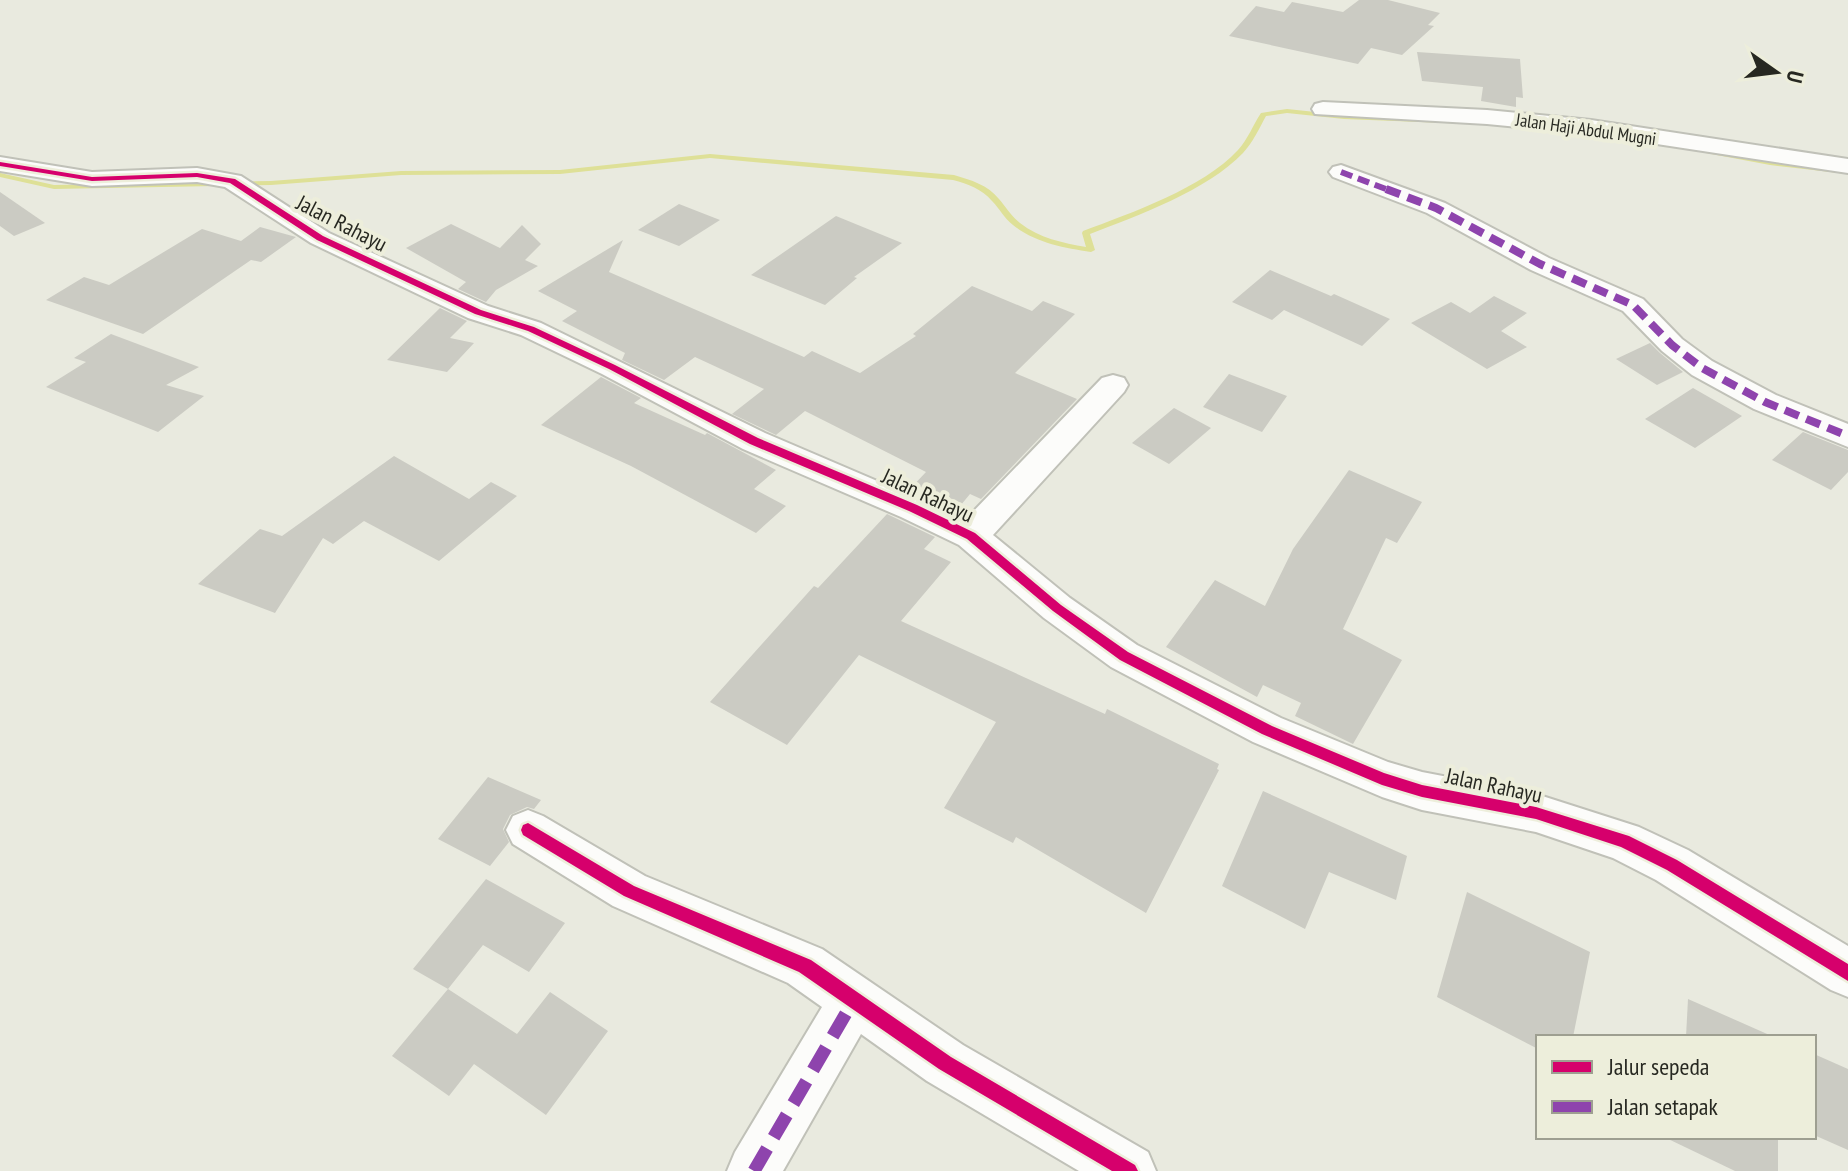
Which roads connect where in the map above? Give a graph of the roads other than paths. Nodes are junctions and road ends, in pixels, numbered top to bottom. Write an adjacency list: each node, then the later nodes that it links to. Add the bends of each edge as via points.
1 (1323, 109): 3 (street, Jalan Haji Abdul Mugni, via 1591,127)
2 (0, 164): 7 (street, Jalan Rahayu, via 92,179 197,175 238,184 320,238 478,312 542,334 754,441)
3 (1848, 166)
4 (1341, 172): 6 (street, via 1436,208 1530,259 1633,305 1702,368 1765,402)
5 (1113, 385): 7 (street)
6 (1848, 436)
7 (971, 536): 9 (street, Jalan Rahayu, via 1124,656 1267,730 1382,779 1536,813 1624,841)
8 (528, 830): 10 (street, via 629,891 805,966)
9 (1848, 973)
10 (855, 998): 11 (street); 12 (street, via 945,1063)
11 (754, 1171)
12 (1129, 1171)

